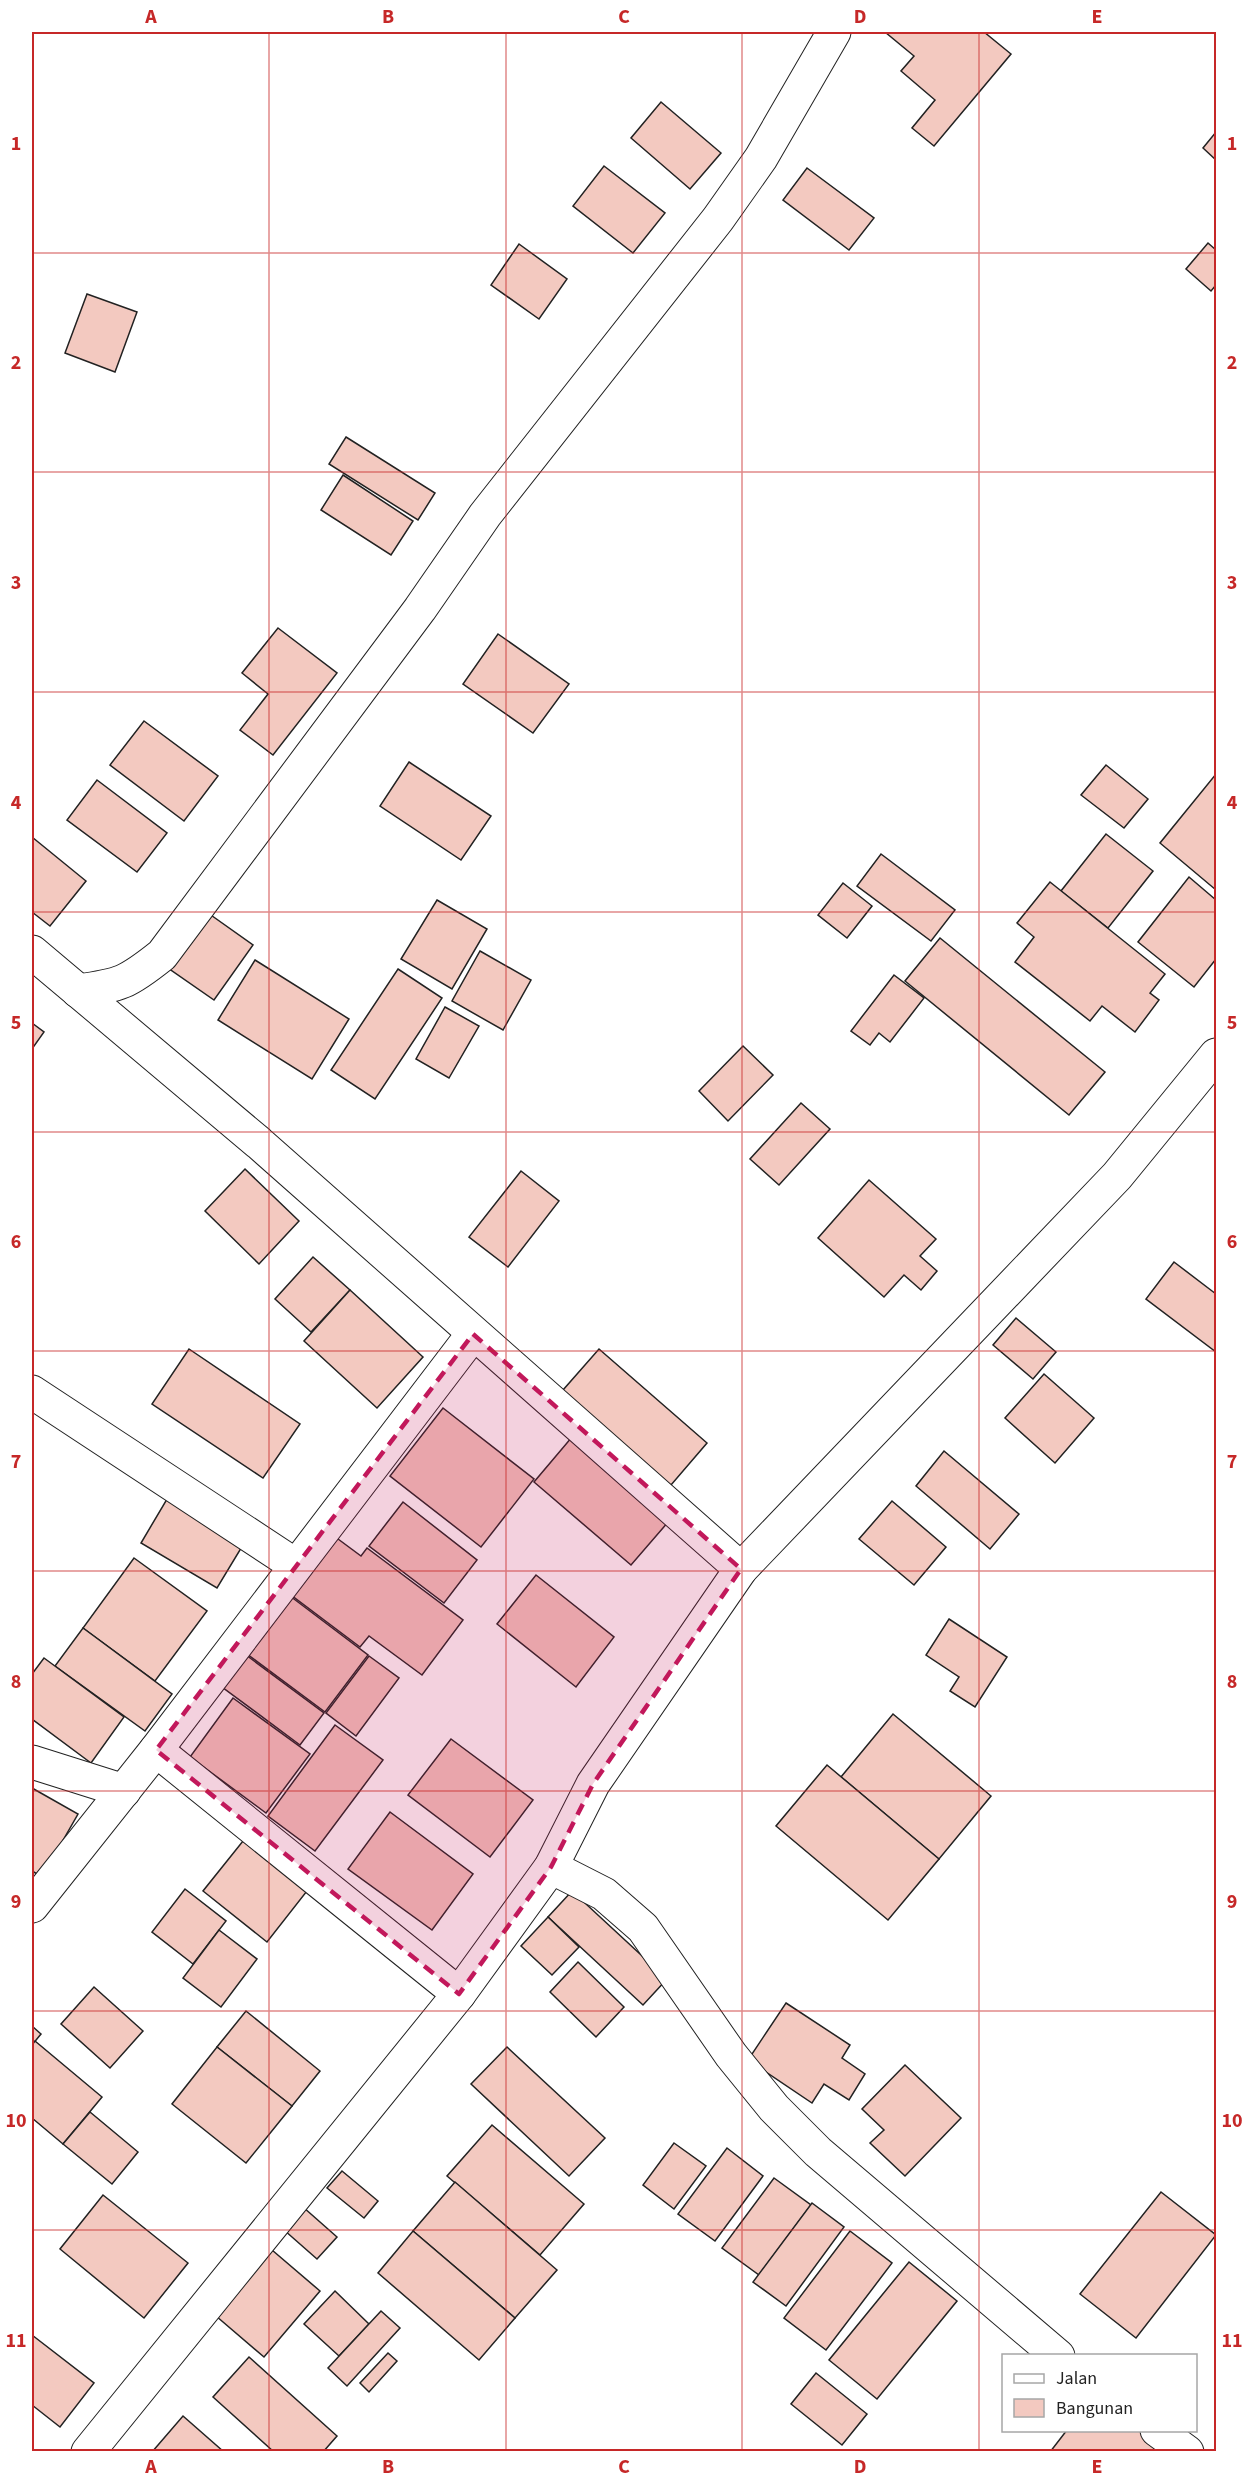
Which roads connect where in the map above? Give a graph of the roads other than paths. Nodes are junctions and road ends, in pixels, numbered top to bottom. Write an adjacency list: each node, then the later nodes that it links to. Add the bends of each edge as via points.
1 (834, 32): 3 (street, via 762,158 718,219 485,515 420,609 162,955 134,978 115,986)
2 (32, 952): 3 (street)
3 (78, 991): 5 (street, via 259,1143)
4 (1216, 1055): 8 (street, via 1117,1176)
5 (473, 1334): 7 (street); 8 (street)
6 (32, 1392): 7 (street)
7 (295, 1565): 9 (street)
8 (741, 1569): 12 (street, via 593,1784)
9 (156, 1750): 11 (street); 14 (street)
10 (32, 1762): 11 (street)
11 (124, 1791): 13 (street)
12 (551, 1867): 14 (street); 15 (street, via 604,1894 643,1928 731,2055 774,2108 818,2152)
13 (32, 1906)
14 (459, 1994): 17 (street)
15 (1057, 2354)
16 (1160, 2432): 18 (street)
17 (88, 2451)
18 (1186, 2451)

